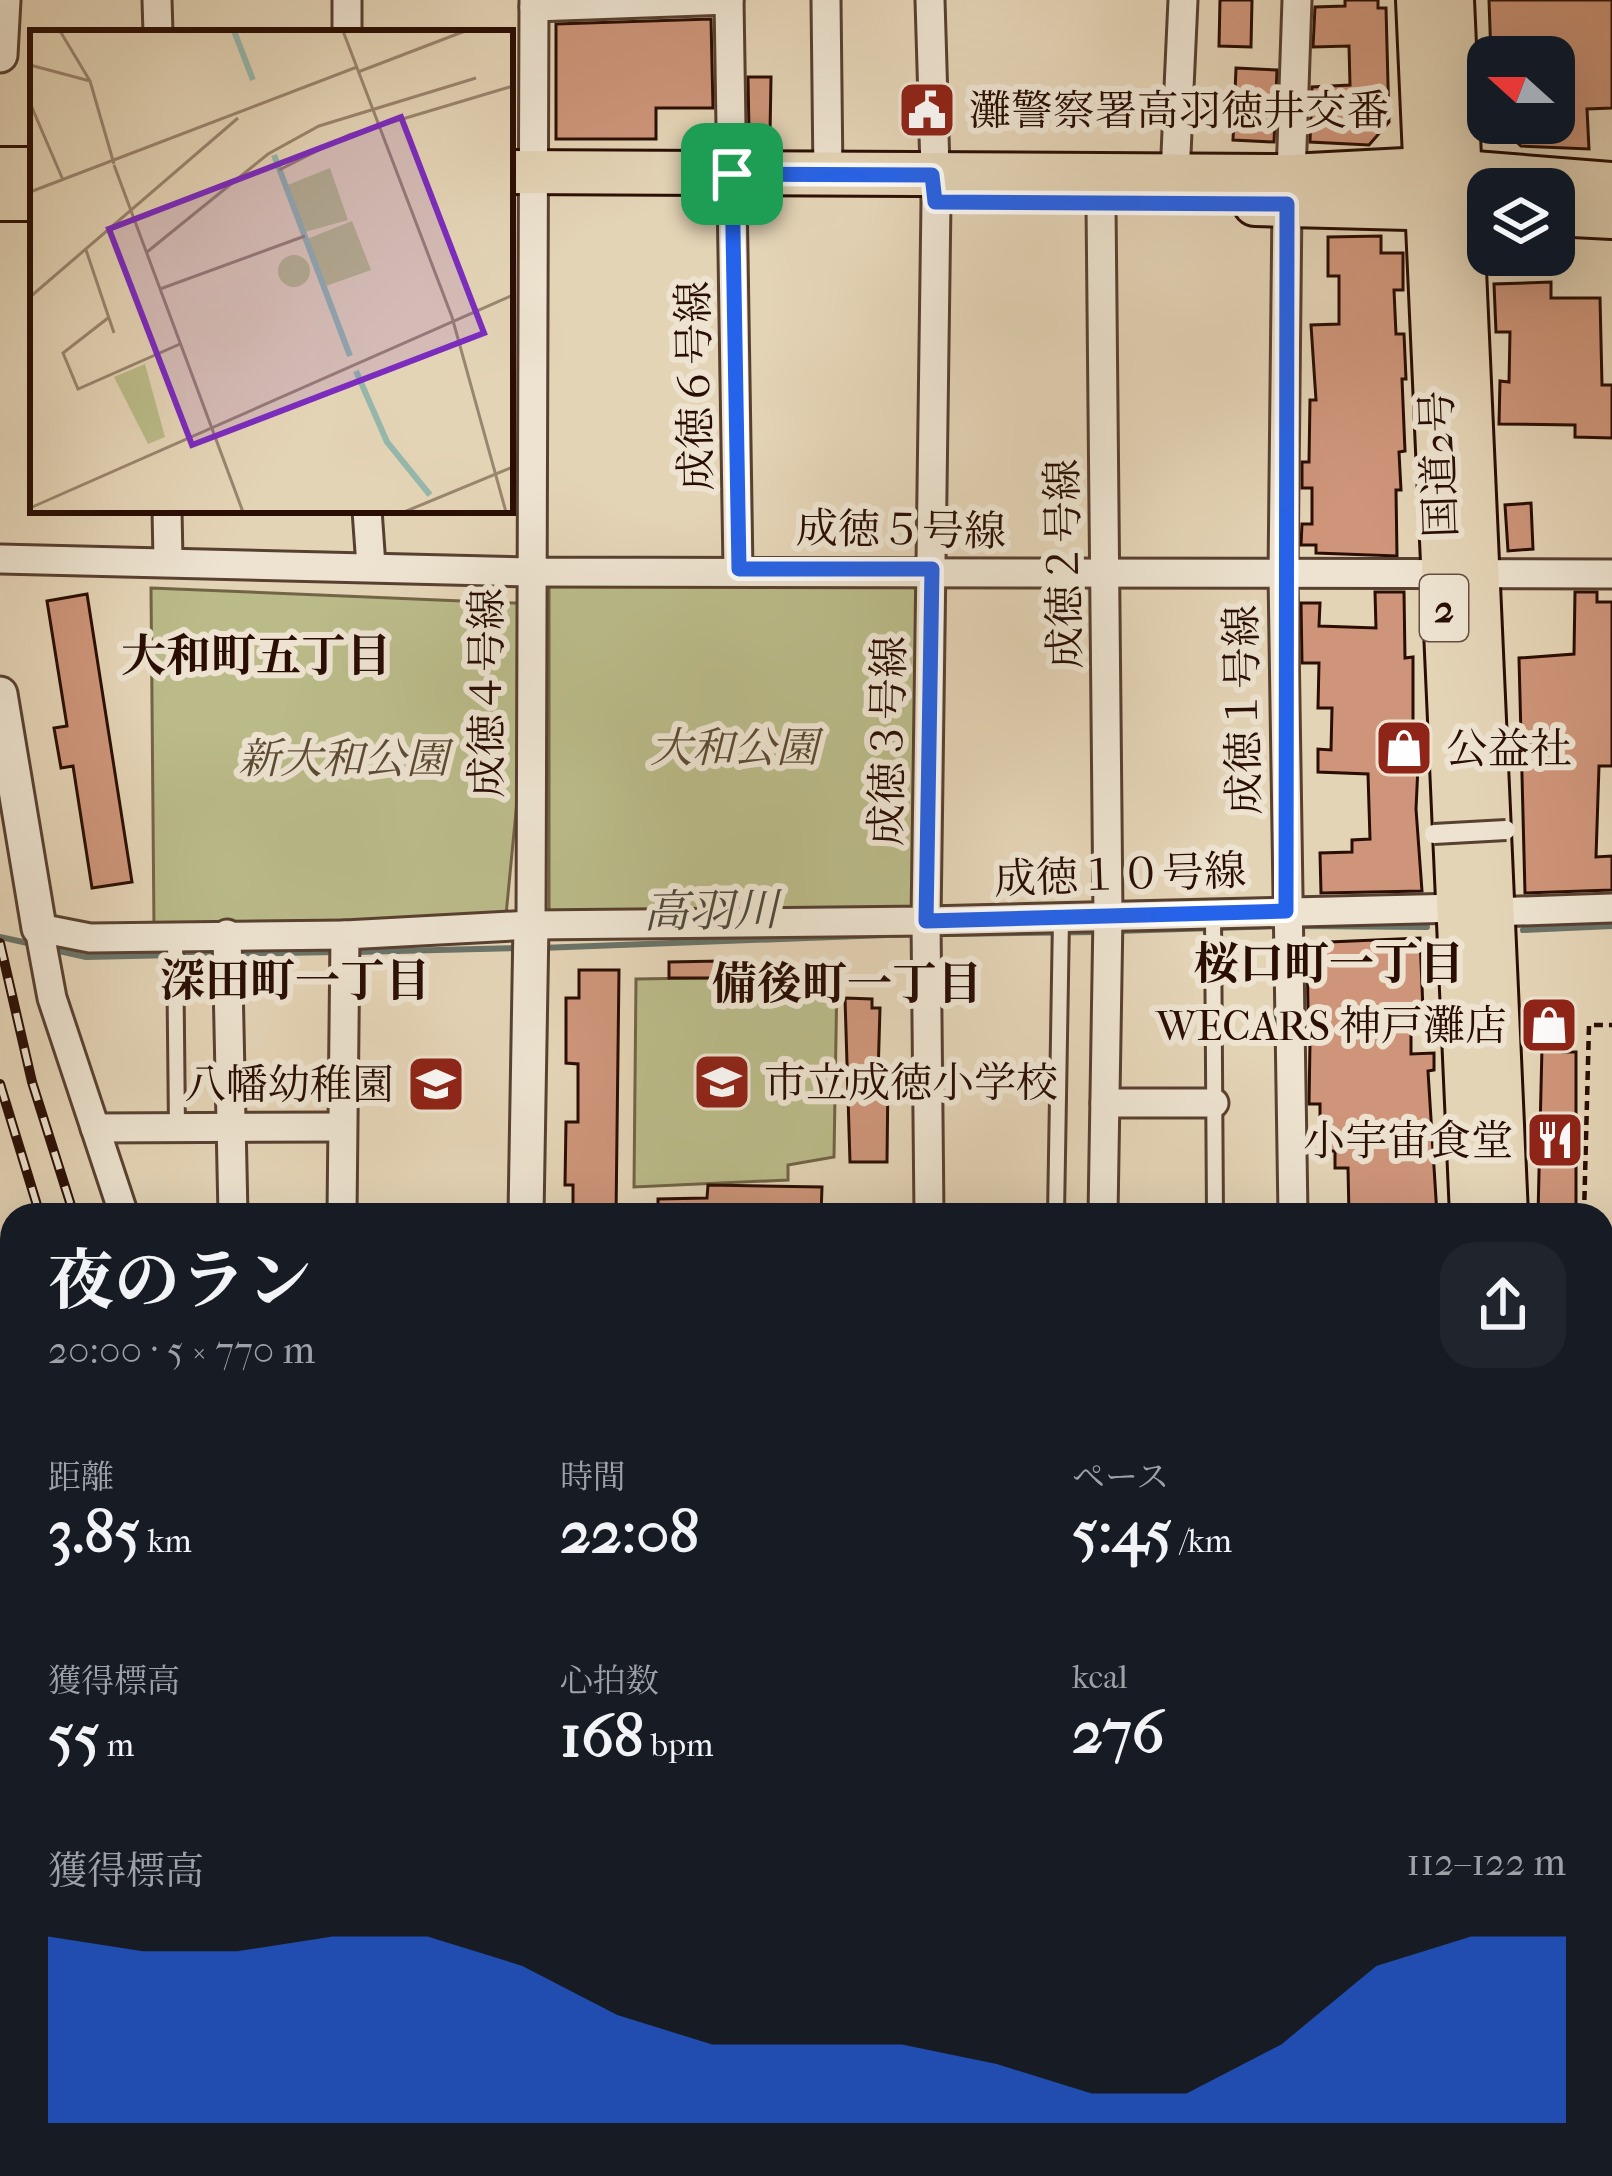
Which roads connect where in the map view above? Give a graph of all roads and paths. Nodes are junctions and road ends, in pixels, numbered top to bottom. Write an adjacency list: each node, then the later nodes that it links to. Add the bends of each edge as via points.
1 (3, 0): 13 (street)
2 (157, 0): 12 (street)
3 (729, 0): 10 (street); 18 (street, 成徳６号線)
4 (826, 0): 14 (street)
5 (930, 0): 19 (street, 成徳３号線)
6 (1183, 0): 15 (street)
7 (1297, 0): 20 (street, 成徳１号線)
8 (1418, 0): 21 (main road, 国道2号 / 2)
9 (1451, 0): 21 (main road, 国道2号 / 2)
10 (634, 2): 11 (street)
11 (534, 3): 17 (street, 成徳４号線)
12 (158, 30)
13 (0, 55)
14 (828, 175): 18 (main road); 19 (main road)
15 (1175, 176): 19 (main road); 20 (main road)
16 (1612, 184): 21 (main road)
17 (523, 185): 18 (main road); 27 (street, 成徳４号線)
18 (733, 188): 19 (main road); 33 (street, 成徳６号線)
19 (934, 188): 24 (main road); 34 (street, 成徳３号線)
20 (1289, 190): 21 (main road); 24 (main road); 37 (street, 成徳１号線)
21 (1452, 193): 35 (main road, 国道2号 / 2)
22 (0, 199): 23 (main road)
23 (30, 200)
24 (1102, 205): 39 (street, 成徳２号線)
25 (1575, 215): 26 (main road)
26 (1612, 217)
27 (522, 371): 36 (street, 成徳４号線)
28 (167, 513): 31 (street)
29 (367, 513): 32 (street)
30 (0, 559): 31 (street, 成徳５号線)
31 (168, 560): 32 (street, 成徳５号線)
32 (371, 566): 36 (street, 成徳５号線)
33 (739, 569): 34 (street, 成徳５号線); 36 (street, 成徳５号線)
34 (932, 569): 39 (street, 成徳５号線); 45 (street, 成徳３号線)
35 (1460, 570): 37 (street, 成徳５号線); 38 (street, 成徳５号線); 44 (main road, 国道2号 / 2)
36 (531, 572): 52 (street, 成徳４号線)
37 (1282, 574): 39 (street, 成徳５号線); 47 (street, 成徳１号線)
38 (1612, 574)
39 (1105, 575): 48 (street, 成徳２号線)
40 (0, 694): 49 (street)
41 (1507, 830): 42 (street, bridge)
42 (1434, 834)
43 (1612, 908): 44 (street, 成徳１０号線)
44 (1476, 910): 47 (street, 成徳１０号線); 71 (main road, 国道2号 / 2); 72 (main road, 国道2号 / 2)
45 (926, 924): 50 (street, 成徳１０号線); 52 (street, 成徳１０号線); 66 (street, 成徳３号線)
46 (1212, 924): 47 (street, 成徳１０号線); 48 (street, 成徳１０号線); 57 (lane)
47 (1287, 924): 70 (street, 成徳１号線)
48 (1108, 927): 50 (street, 成徳１０号線); 56 (street, 成徳２号線)
49 (39, 928): 53 (street, 成徳１０号線); 60 (street)
50 (1061, 928): 67 (lane)
51 (345, 936): 52 (street, 成徳１０号線); 54 (street, 成徳１０号線); 59 (street)
52 (531, 939): 65 (street, 成徳４号線)
53 (175, 941): 54 (street, 成徳１０号線); 61 (lane)
54 (227, 949): 58 (street)
55 (1612, 1025): 73 (path, via 1588,1025)
56 (1105, 1103): 57 (street); 68 (street, 成徳２号線)
57 (1214, 1103): 69 (lane)
58 (231, 1127): 59 (street); 61 (street); 63 (street)
59 (342, 1127): 64 (street)
60 (95, 1128): 61 (street); 62 (street)
61 (177, 1128)
62 (120, 1203)
63 (233, 1203)
64 (342, 1203)
65 (526, 1203)
66 (929, 1203)
67 (1056, 1203)
68 (1103, 1203)
69 (1215, 1203)
70 (1293, 1203)
71 (1472, 1203)
72 (1505, 1203)
73 (1584, 1203)

